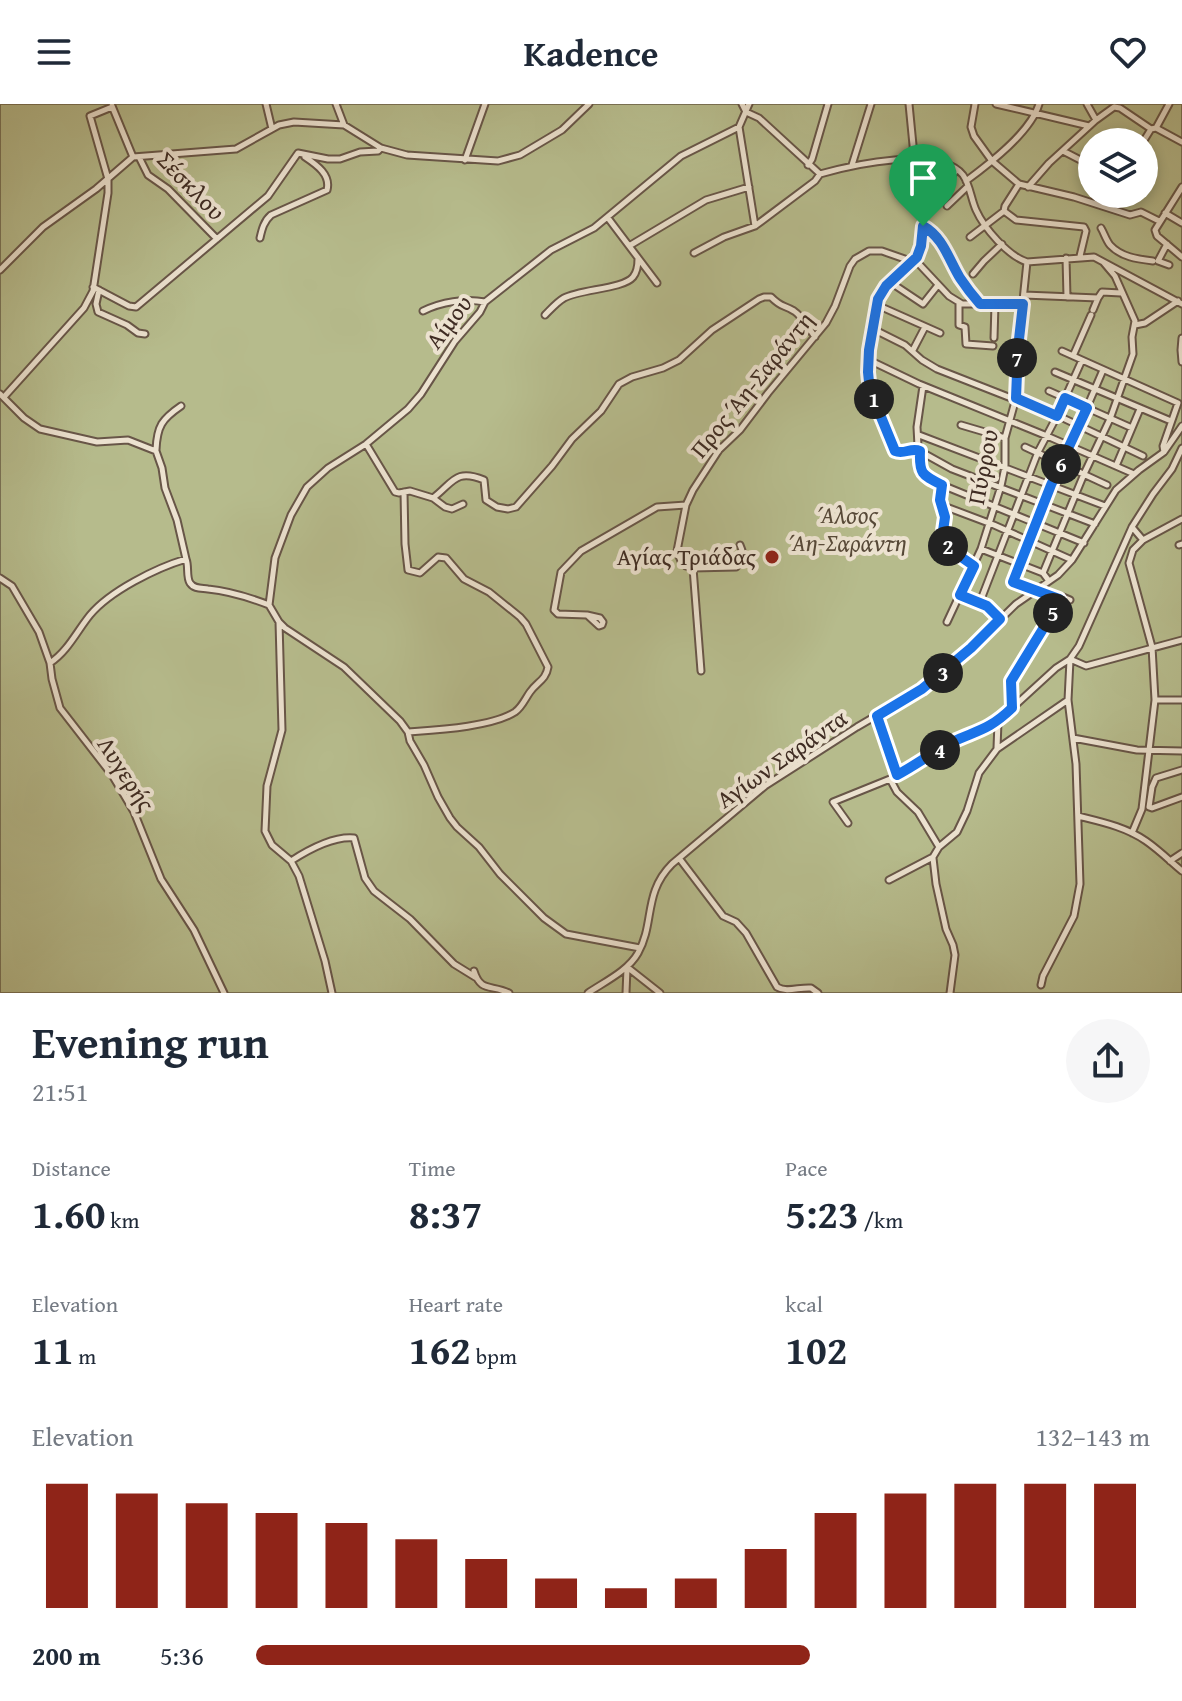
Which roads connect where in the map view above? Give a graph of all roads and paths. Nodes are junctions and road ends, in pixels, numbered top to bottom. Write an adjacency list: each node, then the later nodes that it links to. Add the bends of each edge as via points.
1 (266, 104): 23 (street)
2 (336, 104): 19 (street)
3 (485, 104): 31 (street)
4 (589, 104): 31 (street, via 562,130 520,155)
5 (742, 104): 16 (street)
6 (749, 104): 16 (street)
7 (828, 104): 34 (street)
8 (871, 104): 35 (street)
9 (909, 104): 32 (street)
10 (975, 104): 33 (street, via 972,132)
11 (996, 104): 17 (street)
12 (1039, 104): 17 (street)
13 (1087, 104): 18 (street)
14 (1169, 104): 22 (street)
15 (112, 105): 29 (street, Σέσκλου); 38 (street, via 90,116)
16 (746, 112): 21 (street); 34 (street)
17 (1036, 114): 20 (street); 33 (street)
18 (1096, 120): 20 (street); 22 (street, via 1114,107)
19 (344, 125): 23 (street, via 294,122); 26 (street)
20 (1090, 126): 27 (street)
21 (739, 127): 41 (street); 48 (street, Αίμου, via 681,156)
22 (1154, 128)
23 (272, 129): 29 (street, via 236,149)
24 (1158, 130): 25 (street)
25 (1182, 142)
26 (381, 148): 28 (street, via 340,159); 31 (street)
27 (1063, 151): 30 (street); 42 (street)
28 (297, 155): 56 (street, via 323,171 329,186 271,215); 57 (street, via 268,196)
29 (136, 157): 38 (street); 57 (street, Σέσκλου, via 148,175)
30 (1078, 159)
31 (465, 160)
32 (915, 160): 35 (street); 36 (street, via 940,161); 44 (street)
33 (992, 161): 39 (street); 40 (street)
34 (808, 165): 37 (street)
35 (852, 165): 37 (street)
36 (957, 170): 39 (street); 44 (street)
37 (820, 174): 51 (street)
38 (108, 179): 71 (street, via 43,227); 76 (street)
39 (966, 184): 45 (street); 53 (street)
40 (1019, 184): 42 (street); 46 (street)
41 (749, 187): 51 (street); 60 (street, via 706,200)
42 (1028, 187): 49 (street, via 1130,215 1141,212)
43 (1182, 187): 47 (street)
44 (921, 202): 52 (street)
45 (947, 206)
46 (1004, 211): 53 (street); 62 (street, via 1016,220 1086,229)
47 (1165, 213): 49 (street); 50 (street)
48 (608, 218): 60 (street); 81 (street, Αίμου, via 551,250)
49 (1159, 221): 59 (street, via 1155,234)
50 (1182, 223)
51 (755, 226): 61 (street)
52 (923, 226): 67 (street); 84 (street, via 940,240)
53 (987, 226): 55 (street); 58 (street)
54 (1101, 228): 68 (street, via 1119,251)
55 (970, 237)
56 (260, 238)
57 (217, 239): 76 (street, via 136,307)
58 (1002, 244): 69 (street); 72 (street)
59 (1167, 244): 63 (street); 68 (street)
60 (629, 246): 65 (street)
61 (694, 253)
62 (1080, 256): 64 (street); 66 (street)
63 (1182, 257)
64 (1066, 258): 69 (street); 79 (street)
65 (638, 259): 74 (street); 89 (street, via 632,279 565,298)
66 (1101, 259): 77 (street); 82 (street)
67 (913, 261): 73 (street); 75 (street); 95 (street, Προς Άη-Σαράντη, via 875,250 861,254)
68 (1155, 261): 70 (street)
69 (1027, 262): 78 (street, Πύρρου)
70 (1169, 265)
71 (0, 270)
72 (973, 274)
73 (890, 282): 75 (street, via 923,304); 87 (street)
74 (657, 283)
75 (938, 285): 83 (street)
76 (96, 289): 94 (street, via 98,312); 112 (street)
77 (1121, 293): 80 (street, via 1102,292); 90 (street)
78 (1024, 295): 79 (street); 86 (street, Πύρρου)
79 (1067, 297): 80 (street)
80 (1098, 298): 101 (street)
81 (485, 302): 88 (street, via 447,303); 131 (street, Αίμου, via 414,403)
82 (1180, 302): 90 (street)
83 (959, 303): 84 (street); 98 (street, via 966,344)
84 (980, 304): 85 (street)
85 (995, 304): 86 (street); 96 (street)
86 (1023, 304): 113 (street, Πύρρου)
87 (877, 305): 91 (street); 92 (street)
88 (423, 311)
89 (545, 315)
90 (1135, 325): 107 (street)
91 (925, 327): 93 (street); 99 (street)
92 (873, 329): 99 (street); 102 (street)
93 (940, 333)
94 (145, 334)
95 (815, 337): 155 (street, via 798,314 764,297 712,330 679,360 619,384 516,507 491,505 484,480 468,476 455,477); 158 (street, Προς Άη-Σαράντη, via 719,450)
96 (994, 338)
97 (1182, 338): 104 (street)
98 (993, 346)
99 (913, 350): 113 (street, via 937,369)
100 (1062, 351): 101 (street)
101 (1073, 356): 103 (street)
102 (869, 360): 109 (street); 137 (street, via 869,382 895,451)
103 (1082, 360): 105 (street); 108 (street)
104 (1182, 362)
105 (1103, 370): 107 (street); 110 (street)
106 (1055, 372): 108 (street)
107 (1125, 379): 115 (street); 121 (street, via 1178,403)
108 (1073, 380): 110 (street); 114 (street)
109 (923, 386): 122 (street); 127 (street)
110 (1095, 390): 115 (street); 117 (street)
111 (1049, 391): 114 (street)
112 (2, 396): 136 (street, via 40,429 97,442 128,440)
113 (1016, 398): 119 (street); 122 (street, Πύρρου)
114 (1065, 398): 117 (street); 119 (street)
115 (1118, 400): 118 (street); 120 (street)
116 (181, 406): 136 (street, via 162,422)
117 (1087, 408): 120 (street); 124 (street)
118 (1140, 409): 121 (street); 126 (street)
119 (1057, 416): 124 (street); 128 (street)
120 (1110, 419): 126 (street); 129 (street)
121 (1171, 421): 139 (street)
122 (1010, 422): 128 (street); 130 (street, Πύρρου)
123 (961, 425): 130 (street)
124 (1079, 426): 129 (street); 132 (street)
125 (1182, 426): 139 (street, Αγίων Σαράντα)
126 (1132, 428): 134 (street)
127 (918, 435): 137 (street); 144 (street)
128 (1047, 436): 132 (street); 138 (street)
129 (1102, 437): 134 (street); 140 (street)
130 (1005, 438): 144 (street, Πύρρου)
131 (366, 444): 152 (street, via 390,487); 191 (street, Αίμου, via 307,487 275,558)
132 (1070, 446): 140 (street); 142 (street)
133 (1025, 447): 138 (street)
134 (1124, 447): 141 (street); 143 (street)
135 (1182, 448): 168 (street)
136 (156, 451): 178 (street)
137 (920, 451): 148 (street, via 923,475); 151 (street)
138 (1038, 452): 142 (street); 147 (street)
139 (1164, 452): 146 (street, Αγίων Σαράντα)
140 (1093, 456): 143 (street); 145 (street)
141 (1143, 456)
142 (1061, 463): 145 (street); 149 (street)
143 (1116, 466): 146 (street)
144 (1005, 467): 147 (street); 151 (street, Πύρρου)
145 (1084, 474): 150 (street); 154 (street)
146 (1134, 474): 160 (street, Αγίων Σαράντα)
147 (1028, 477): 149 (street); 153 (street)
148 (942, 485): 159 (street); 161 (street)
149 (1051, 485): 154 (street); 156 (street)
150 (1107, 485)
151 (1001, 486): 153 (street); 161 (street, Πύρρου)
152 (404, 492): 155 (street); 207 (street, via 408,570 420,573 438,557 446,558 464,579 520,617 548,667 545,678 506,716 476,725)
153 (1021, 494): 156 (street); 162 (street)
154 (1077, 495): 160 (street); 163 (street)
155 (433, 498): 157 (street, via 452,509)
156 (1044, 503): 163 (street); 166 (street)
157 (463, 504)
158 (686, 505): 182 (street, Προς Άη-Σαράντη, via 677,551); 192 (street, via 657,507 581,551 565,567 554,610)
159 (941, 505): 165 (street); 181 (street, via 944,540)
160 (1105, 506): 167 (street, Αγίων Σαράντα)
161 (996, 507): 162 (street); 165 (street, Πύρρου)
162 (1014, 514): 166 (street); 169 (street)
163 (1069, 514): 167 (street); 170 (street)
164 (1182, 519): 172 (street)
165 (990, 523): 169 (street); 175 (street, Πύρρου)
166 (1036, 523): 170 (street); 171 (street)
167 (1095, 524): 173 (street, Αγίων Σαράντα)
168 (1132, 527): 172 (street); 198 (street)
169 (1007, 531): 171 (street); 177 (street)
170 (1060, 534): 173 (street); 176 (street)
171 (1029, 540): 176 (street); 180 (street)
172 (1143, 540): 197 (street, via 1129,563)
173 (1084, 543): 179 (street, Αγίων Σαράντα)
174 (740, 545): 182 (street, via 743,557 736,567)
175 (981, 549): 177 (street); 181 (street, Πύρρου)
176 (1053, 552): 179 (street); 183 (street)
177 (998, 556): 180 (street); 190 (street)
178 (186, 559): 191 (street, via 195,587); 199 (street, via 106,599)
179 (1072, 560): 185 (street, Αγίων Σαράντα)
180 (1020, 564): 183 (street); 186 (street, via 1013,582)
181 (974, 566): 187 (street, Πύρρου)
182 (693, 568): 200 (street)
183 (1043, 573): 185 (street)
184 (0, 578): 199 (street, Λυγερής, via 19,595)
185 (1049, 581): 186 (street, Αγίων Σαράντα)
186 (1034, 591): 188 (street); 193 (street, Αγίων Σαράντα)
187 (960, 595): 190 (street); 195 (street, Πύρρου)
188 (1059, 599): 189 (street); 204 (street, via 1011,681)
189 (1070, 600)
190 (980, 602): 193 (street)
191 (269, 605): 194 (street)
192 (587, 615)
193 (1000, 619): 205 (street, Αγίων Σαράντα, via 922,689)
194 (279, 622): 207 (street, via 359,680); 223 (street, via 282,730 264,820 267,838)
195 (947, 622)
196 (1182, 640): 197 (street)
197 (1152, 647): 198 (street, via 1086,666); 202 (street)
198 (1070, 659): 201 (street); 204 (street)
199 (50, 663): 230 (street, Λυγερής, via 60,708 134,812 161,879 194,930)
200 (701, 671)
201 (1068, 700): 208 (street); 209 (street)
202 (1155, 700): 203 (street); 210 (street)
203 (1182, 700)
204 (1012, 708): 206 (street)
205 (877, 716): 213 (street); 222 (street, Αγίων Σαράντα, via 765,786)
206 (998, 721): 209 (street); 213 (street)
207 (408, 732): 227 (street, via 450,818 544,918 566,934)
208 (1073, 738): 210 (street); 216 (street)
209 (997, 749): 219 (street, via 979,773 963,822)
210 (1150, 750): 211 (street); 218 (street, via 1142,809)
211 (1182, 751)
212 (1182, 770): 215 (street, via 1156,778 1149,807)
213 (897, 775): 214 (street)
214 (890, 779): 217 (street, via 833,802); 219 (street)
215 (1182, 797)
216 (1078, 816): 218 (street); 229 (street, via 1079,896)
217 (848, 823)
218 (1132, 833): 224 (street)
219 (939, 847): 221 (street)
220 (1182, 853): 224 (street)
221 (933, 857): 226 (street); 237 (street, via 955,955)
222 (679, 858): 227 (street, Αγίων Σαράντα, via 656,885); 236 (street, via 723,916 746,933 777,987)
223 (291, 861): 231 (street); 232 (street, via 334,841 354,838 374,891 454,964 474,974 483,988)
224 (1170, 861): 225 (street)
225 (1182, 871)
226 (889, 880)
227 (640, 948): 228 (street)
228 (627, 967): 233 (street); 234 (street); 235 (street)
229 (1041, 985)
230 (224, 993)
231 (332, 993)
232 (509, 993)
233 (588, 993)
234 (626, 993)
235 (660, 993)
236 (818, 993)
237 (950, 993)

